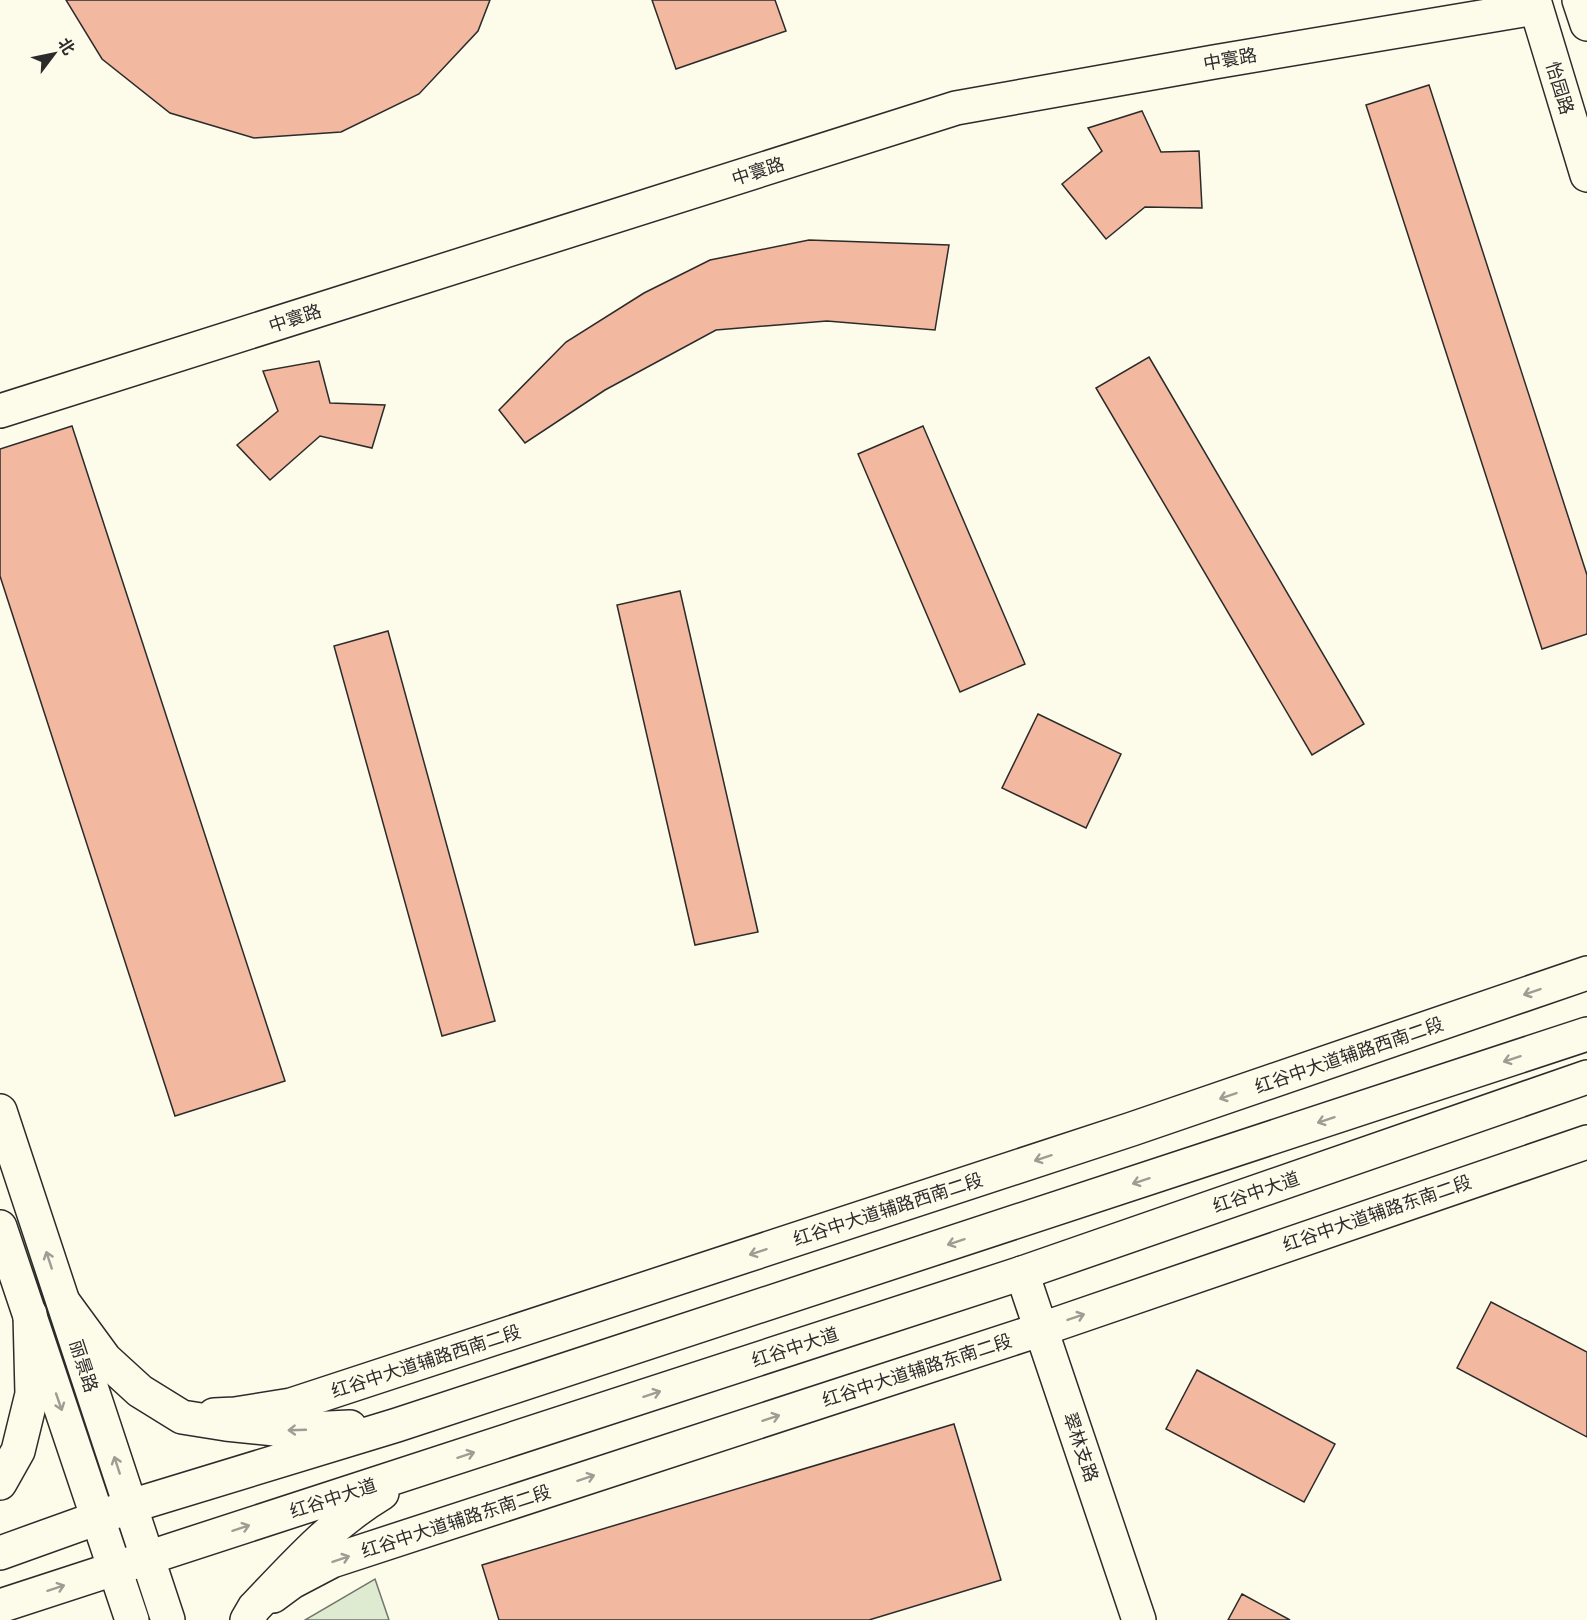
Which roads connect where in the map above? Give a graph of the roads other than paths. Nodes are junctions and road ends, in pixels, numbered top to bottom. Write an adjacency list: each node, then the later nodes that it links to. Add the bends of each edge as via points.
1 (1579, 0): 3 (street)
2 (1535, 4): 4 (street, 怡园路); 5 (street, 中寰路, via 956,108)
3 (1587, 24)
4 (1587, 175)
5 (0, 411)
6 (1587, 974): 18 (street, 红谷中大道辅路西南二段, one-way to 18, via 1132,1129 291,1405)
7 (1587, 1026): 9 (street)
8 (1587, 1034): 9 (street)
9 (1555, 1044): 19 (street, one-way to 19)
10 (1578, 1081): 14 (street, 红谷中大道)
11 (0, 1111): 15 (street, 丽景路, one-way to 11)
12 (1587, 1142): 17 (street, 红谷中大道辅路东南二段, one-way to 12)
13 (0, 1227): 16 (street, 丽景路)
14 (1022, 1273): 17 (street, 翠林支路); 20 (street, 红谷中大道, one-way to 14)
15 (64, 1304): 18 (street, via 105,1359 140,1391); 22 (street, 丽景路, one-way to 15)
16 (30, 1314): 21 (street, via 32,1394 18,1451); 23 (street, 丽景路, one-way to 23)
17 (1042, 1329): 28 (street, 红谷中大道辅路东南二段, one-way to 17, via 292,1582 332,1562); 31 (street, 翠林支路)
18 (182, 1417): 19 (street, one-way to 18, via 285,1430)
19 (397, 1425): 22 (street)
20 (426, 1468): 25 (street, 红谷中大道, one-way to 20); 28 (street, via 357,1508 314,1544)
21 (1, 1481)
22 (131, 1506): 23 (street); 25 (street, 丽景路)
23 (98, 1518): 24 (street); 26 (street, 丽景路)
24 (0, 1553)
25 (148, 1558): 26 (street, 红谷中大道); 30 (street, 丽景路)
26 (115, 1569): 27 (street, 红谷中大道, one-way to 26); 29 (street, 丽景路)
27 (0, 1606)
28 (250, 1614)
29 (132, 1620)
30 (168, 1620)
31 (1139, 1620)

